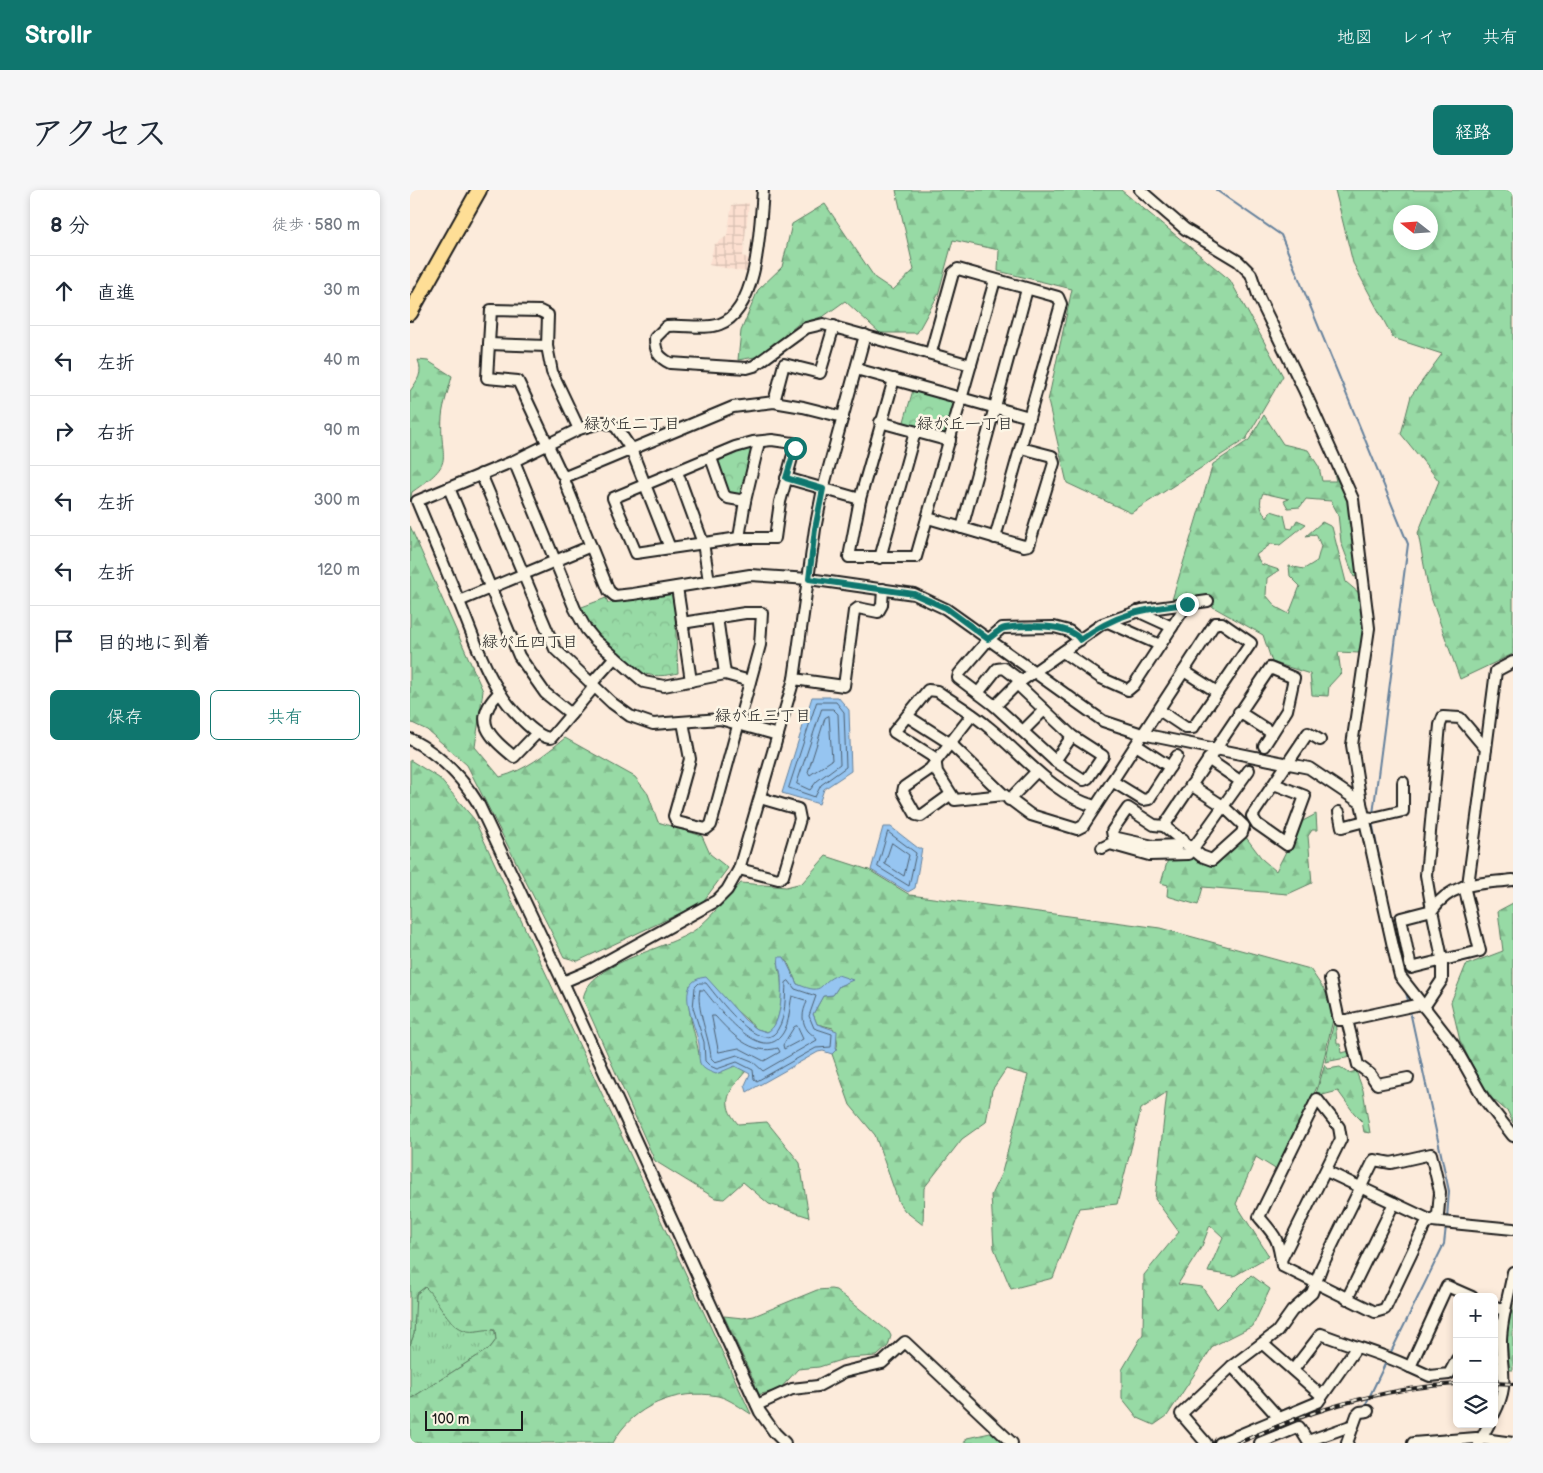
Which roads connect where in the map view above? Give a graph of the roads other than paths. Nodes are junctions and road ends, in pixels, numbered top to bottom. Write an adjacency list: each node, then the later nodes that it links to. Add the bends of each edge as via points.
1 (478, 190): 6 (highway)
2 (763, 190): 7 (street, via 754,275 740,306 729,319 719,324 667,326 655,338 655,349 660,358 670,363 748,368 814,324)
3 (1140, 190): 117 (street, via 1185,229 1238,261 1251,274 1259,298 1353,499 1369,628 1352,745)
4 (995, 280): 5 (street); 11 (street, via 958,269 954,272); 12 (street)
5 (1027, 289): 17 (street); 19 (street, via 1058,297 1061,304)
6 (410, 313)
7 (834, 326): 8 (street); 16 (street, via 820,373 784,364)
8 (865, 335): 11 (street); 13 (street)
9 (489, 344): 10 (street); 10 (street, via 491,310 540,311 548,315); 25 (street, via 487,378 518,381)
10 (547, 346): 21 (street, via 552,372)
11 (931, 352): 12 (street)
12 (971, 364): 15 (street)
13 (856, 369): 14 (street); 18 (street)
14 (894, 379): 15 (street); 20 (street)
15 (962, 398): 17 (street); 23 (street)
16 (774, 402): 18 (street); 27 (street, via 733,407)
17 (996, 408): 19 (street); 40 (street)
18 (843, 417): 36 (street)
19 (1029, 417): 26 (street)
20 (880, 422): 22 (street); 37 (street)
21 (579, 429): 25 (street); 27 (street, via 604,422 616,427)
22 (915, 432): 23 (street); 46 (street)
23 (950, 441): 39 (street)
24 (759, 442): 28 (street, via 735,447); 33 (street, via 793,443 795,448); 38 (street)
25 (547, 443): 29 (street); 32 (street)
26 (1020, 448): 42 (street); 42 (street, via 1052,456 1054,463 1029,545)
27 (631, 449): 32 (street); 34 (street)
28 (710, 458): 30 (street); 38 (street, via 724,495)
29 (514, 461): 31 (street); 47 (street)
30 (677, 472): 34 (street); 43 (street)
31 (481, 474): 35 (street); 48 (street)
32 (565, 477): 44 (street)
33 (786, 478): 36 (street); 41 (street, via 775,538)
34 (645, 485): 45 (street); 45 (street, via 613,498 636,553)
35 (449, 488): 52 (street); 54 (street, via 417,501)
36 (823, 489): 37 (street); 49 (street)
37 (860, 499): 46 (street, via 850,557)
38 (745, 501): 41 (street)
39 (928, 518): 40 (street); 46 (street, via 916,557)
40 (962, 528): 42 (street)
41 (740, 538): 43 (street)
42 (995, 538)
43 (703, 543): 45 (street); 50 (street)
44 (591, 546): 47 (street); 51 (street, via 609,591 615,596)
45 (670, 548)
46 (880, 558)
47 (555, 561): 48 (street); 66 (street, via 586,628)
48 (523, 575): 52 (street); 75 (street, via 555,649)
49 (809, 579): 50 (street, via 750,575); 53 (street); 71 (street)
50 (709, 581): 51 (street)
51 (677, 586): 60 (street)
52 (491, 588): 54 (street); 83 (street, via 519,656 545,693)
53 (883, 589): 62 (street, via 929,599); 71 (street, via 878,612 858,608 854,611 844,686)
54 (458, 601): 77 (street)
55 (1208, 602): 56 (street)
56 (1187, 604): 57 (street); 61 (street)
57 (1137, 611): 59 (street); 61 (street)
58 (717, 617): 60 (street); 70 (street); 73 (street, via 762,613 760,645)
59 (1108, 622): 63 (street); 64 (street)
60 (682, 623): 72 (street)
61 (1172, 627): 64 (street)
62 (988, 639): 63 (street, via 1002,628 1054,627 1069,631); 69 (street); 78 (street, via 958,678)
63 (1080, 640): 65 (street)
64 (1160, 645): 65 (street, via 1128,690 1101,678)
65 (1063, 652): 69 (street)
66 (615, 657): 72 (street, via 650,684 664,686); 75 (street)
67 (1513, 662): 100 (street, via 1496,671)
68 (1184, 671): 76 (street); 76 (street, via 1215,623 1222,623 1251,643); 81 (street)
69 (1034, 672): 74 (street); 91 (street, via 1104,721)
70 (725, 674): 72 (street); 73 (street)
71 (794, 679): 92 (street)
72 (691, 681)
73 (750, 681): 87 (street)
74 (1019, 683): 78 (street, via 1004,668 997,669); 79 (street); 80 (street)
75 (592, 686): 83 (street); 86 (street, via 630,716 653,724)
76 (1217, 692): 81 (street, via 1193,728 1186,728)
77 (499, 693): 89 (street); 89 (street, via 488,704 486,728 492,739 514,757)
78 (978, 693): 79 (street)
79 (995, 706): 88 (street)
80 (1044, 710): 88 (street); 93 (street)
81 (1159, 710): 91 (street)
82 (1239, 712): 90 (street); 90 (street, via 1270,668 1294,678 1287,710); 99 (street)
83 (571, 714): 89 (street, via 551,738)
84 (907, 716): 85 (street, via 928,690 937,690); 96 (street); 104 (street, via 894,732 935,758)
85 (972, 716): 96 (street); 108 (street, via 988,726)
86 (683, 722): 87 (street, via 720,719); 87 (street, via 690,759 674,816 677,822 706,829 711,825)
87 (739, 724): 92 (street)
88 (1023, 732): 103 (street)
89 (537, 733)
90 (1272, 733): 98 (street)
91 (1142, 734): 97 (street); 99 (street)
92 (778, 735): 116 (street)
93 (1072, 736): 103 (street); 103 (street, via 1103,756 1084,780)
94 (410, 739): 132 (street, via 446,764 470,789)
95 (1320, 740): 105 (street, via 1308,733)
96 (951, 744): 104 (street); 115 (street)
97 (1136, 745): 106 (street); 110 (street)
98 (1264, 746)
99 (1214, 748): 102 (street); 105 (street)
100 (1486, 749): 128 (street); 129 (street, via 1460,718 1443,717 1426,875)
101 (1177, 756): 106 (street)
102 (1208, 759): 109 (street); 113 (street)
103 (1055, 761)
104 (935, 762): 114 (street); 114 (street, via 904,787 904,792 916,815 921,816)
105 (1288, 764): 112 (street); 117 (street, via 1318,772)
106 (1170, 767): 110 (street, via 1149,799 1142,800)
107 (1249, 770): 109 (street)
108 (1036, 772): 115 (street); 118 (street, via 1085,804)
109 (1240, 781): 119 (street)
110 (1112, 782): 118 (street)
111 (1403, 782): 121 (street, via 1403,811)
112 (1274, 784): 112 (street, via 1252,816 1257,824 1287,845 1305,796)
113 (1191, 785): 119 (street); 122 (street)
114 (950, 795): 115 (street, via 955,800)
115 (1007, 797): 118 (street, via 1031,815 1077,829 1083,826)
116 (760, 798): 126 (street); 126 (street, via 798,809 800,819 783,876 778,879)
117 (1361, 803): 121 (street)
118 (1095, 806)
119 (1223, 806): 125 (street); 125 (street, via 1244,826 1242,833 1212,860)
120 (1339, 812): 121 (street, via 1342,827)
121 (1368, 819): 133 (street, via 1400,976)
122 (1164, 826): 123 (street); 123 (street, via 1154,825 1128,808 1112,831 1114,837 1153,846 1179,845)
123 (1183, 839): 125 (street)
124 (1102, 848): 125 (street, via 1110,844 1149,854 1189,854)
125 (1194, 849)
126 (739, 869): 132 (street, via 727,890 716,901)
127 (1513, 880): 128 (street)
128 (1466, 885): 129 (street, via 1441,897); 130 (street, via 1480,951)
129 (1432, 910): 130 (street); 130 (street, via 1401,918 1411,968)
130 (1442, 960): 133 (street, via 1442,980)
131 (1330, 979): 134 (street, via 1339,1020)
132 (563, 982): 158 (street)
133 (1416, 1006): 134 (street); 136 (street, via 1453,1044 1484,1099)
134 (1348, 1020): 135 (street, via 1356,1062 1377,1084)
135 (1408, 1078)
136 (1513, 1136)
137 (1326, 1171): 138 (street); 142 (street); 142 (street, via 1341,1139 1339,1127 1317,1099 1259,1217 1278,1240)
138 (1360, 1187): 139 (street); 140 (street, via 1374,1160 1392,1163 1431,1154 1440,1192 1438,1215); 144 (street, via 1322,1266)
139 (1394, 1203): 140 (street); 146 (street)
140 (1432, 1221): 141 (street); 146 (street, via 1426,1225 1385,1309 1375,1312)
141 (1513, 1229)
142 (1281, 1260): 144 (street, via 1282,1266)
143 (1513, 1272): 148 (street)
144 (1317, 1284): 146 (street); 149 (street)
145 (1463, 1293): 153 (street, via 1447,1286)
146 (1347, 1299)
147 (1498, 1307): 148 (street)
148 (1505, 1310): 151 (street)
149 (1263, 1344): 152 (street); 155 (street)
150 (1356, 1348): 153 (street); 155 (street, via 1321,1334); 157 (street)
151 (1499, 1362): 156 (street)
152 (1232, 1366): 161 (street); 168 (street, via 1181,1414)
153 (1410, 1366): 154 (street, via 1430,1376 1449,1374)
154 (1453, 1366)
155 (1294, 1370): 157 (street)
156 (1508, 1392): 159 (street)
157 (1322, 1396): 161 (street, via 1318,1402)
158 (757, 1405): 166 (street); 167 (street, via 792,1389 818,1386 844,1372 882,1363 905,1342)
159 (1498, 1408)
160 (1365, 1411): 162 (street)
161 (1279, 1418): 169 (street)
162 (1353, 1425): 165 (street); 171 (street)
163 (1487, 1428): 164 (street)
164 (1481, 1441): 172 (street, via 1426,1440); 173 (street)
165 (1308, 1442): 170 (street, via 1299,1427)
166 (785, 1443)
167 (1012, 1443)
168 (1206, 1443)
169 (1220, 1443)
170 (1262, 1443)
171 (1347, 1443)
172 (1413, 1443)
173 (1513, 1443)

